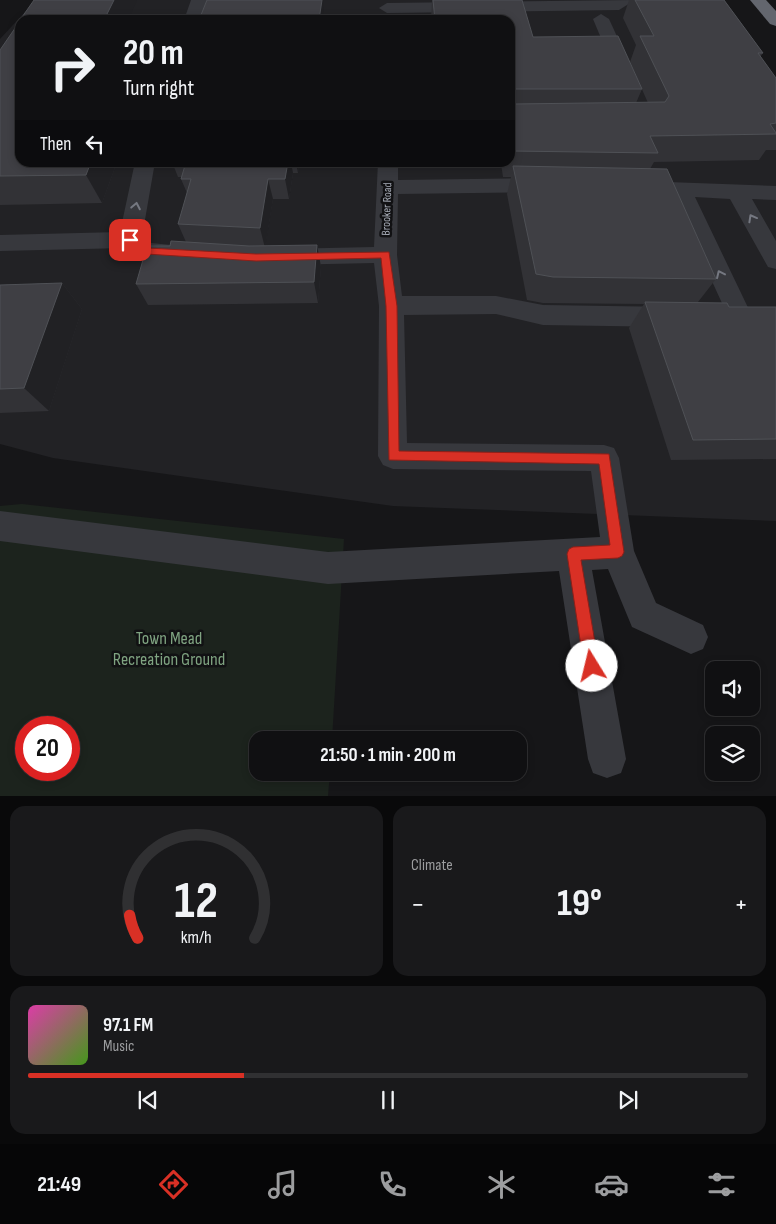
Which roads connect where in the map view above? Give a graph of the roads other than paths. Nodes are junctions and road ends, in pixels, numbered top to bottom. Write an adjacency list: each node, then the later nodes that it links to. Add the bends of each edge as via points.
1 (199, 0): 5 (street)
2 (626, 0): 4 (street, via 619,5)
3 (758, 0): 7 (highway)
4 (387, 9)
5 (194, 15)
6 (601, 19): 8 (street)
7 (776, 22)
8 (631, 88)
9 (144, 167): 17 (street, one-way to 9)
10 (388, 167): 12 (street, Brooker Road)
11 (563, 185): 12 (street)
12 (388, 187): 20 (street, Brooker Road)
13 (622, 188): 14 (street)
14 (681, 190): 15 (street); 25 (street, one-way to 14)
15 (737, 192): 16 (street); 22 (street, one-way to 15)
16 (776, 192)
17 (130, 240): 18 (street); 19 (street, via 146,251)
18 (0, 242)
19 (201, 254)
20 (385, 255): 21 (street, Brooker Road); 23 (street, Brooker Road)
21 (256, 258)
22 (776, 260)
23 (392, 306): 25 (street, via 496,305 543,315); 27 (street, Brooker Road, via 393,456 604,458)
24 (767, 317): 25 (street)
25 (741, 318)
26 (0, 526): 28 (street, via 328,568)
27 (618, 552): 28 (street); 29 (street, via 644,615)
28 (573, 554): 30 (street)
29 (691, 637)
30 (607, 759)

